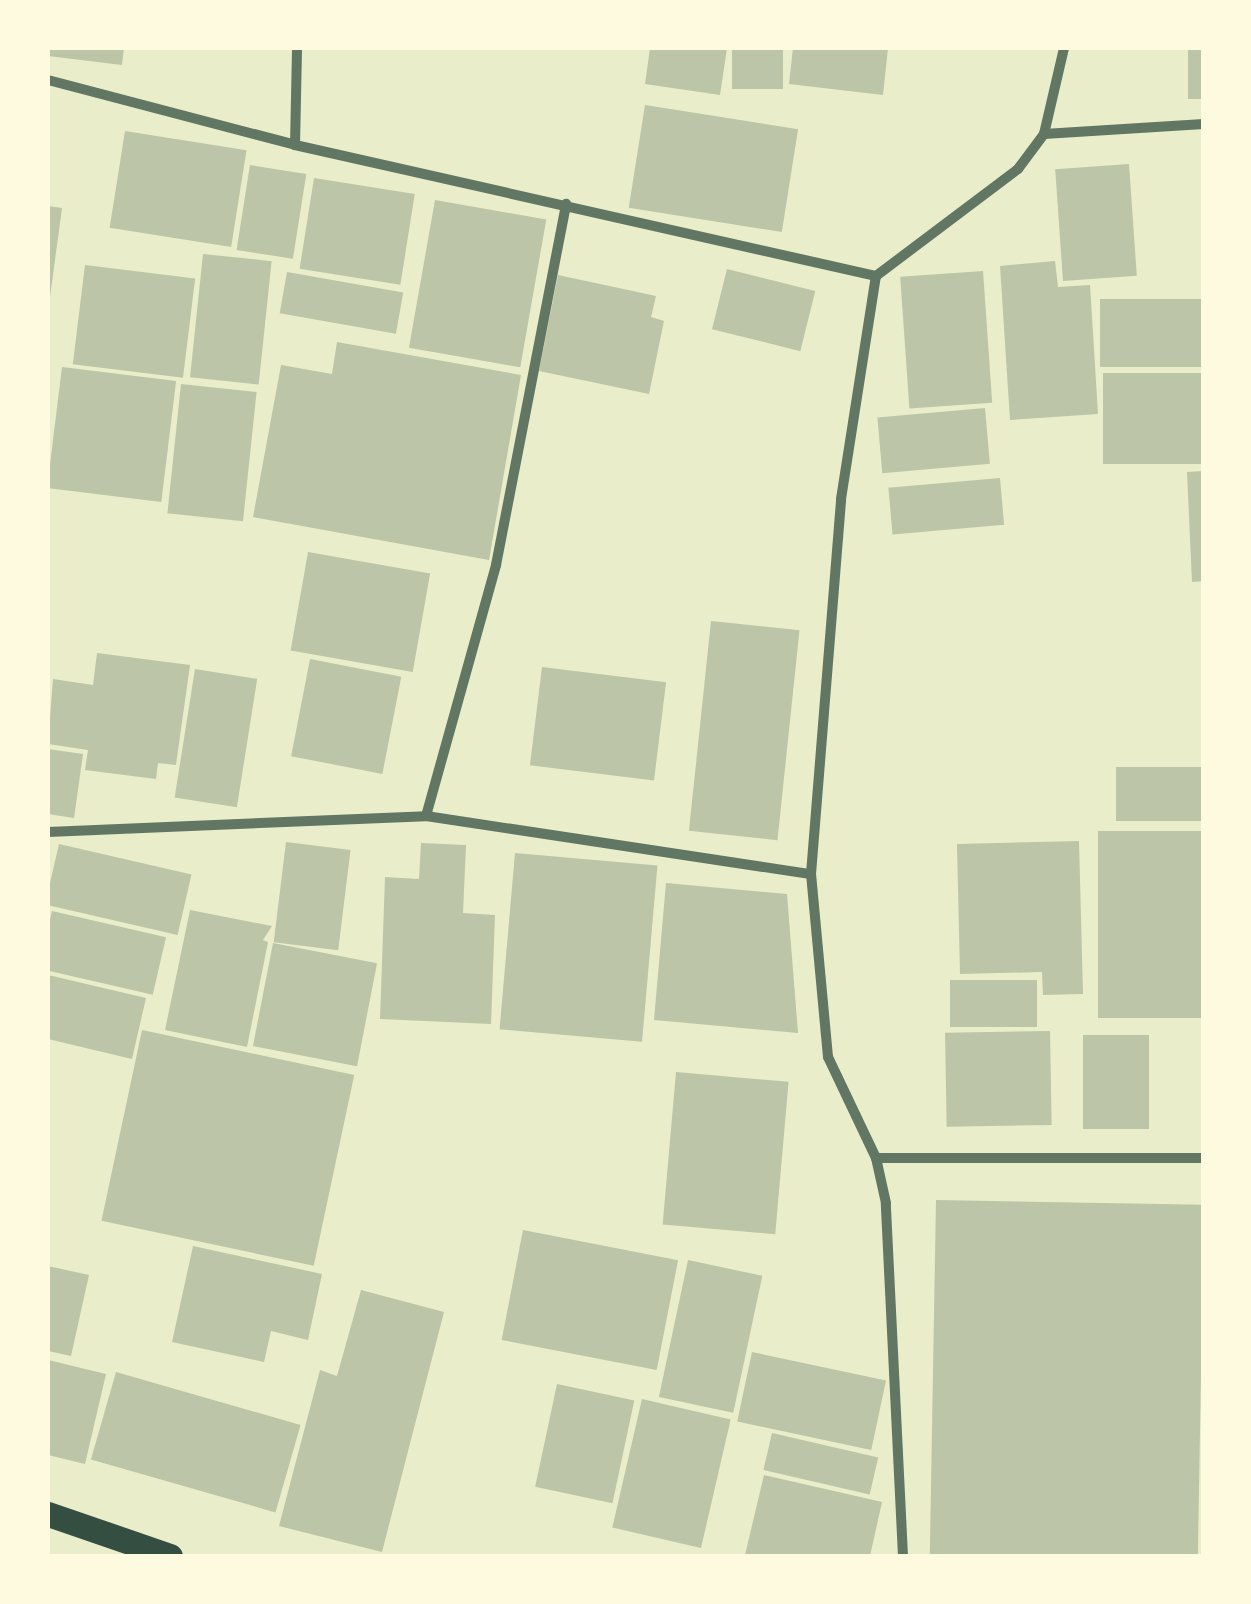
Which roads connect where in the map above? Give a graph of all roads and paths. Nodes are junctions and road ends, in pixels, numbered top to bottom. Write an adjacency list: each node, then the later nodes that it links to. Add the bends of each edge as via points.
1 (297, 48): 6 (street)
2 (1064, 48): 5 (street)
3 (48, 80): 6 (street)
4 (1204, 124): 5 (street)
5 (1044, 134): 8 (street, via 1018,169)
6 (294, 146): 7 (street)
7 (566, 204): 8 (street); 9 (street, via 496,565)
8 (876, 276): 11 (street, via 840,499)
9 (426, 816): 10 (street); 11 (street)
10 (48, 832)
11 (811, 874): 12 (street, via 828,1057)
12 (876, 1158): 13 (street); 16 (street, via 890,1254)
13 (1204, 1158)
14 (48, 1514): 15 (main road)
15 (170, 1556)
16 (902, 1556)

